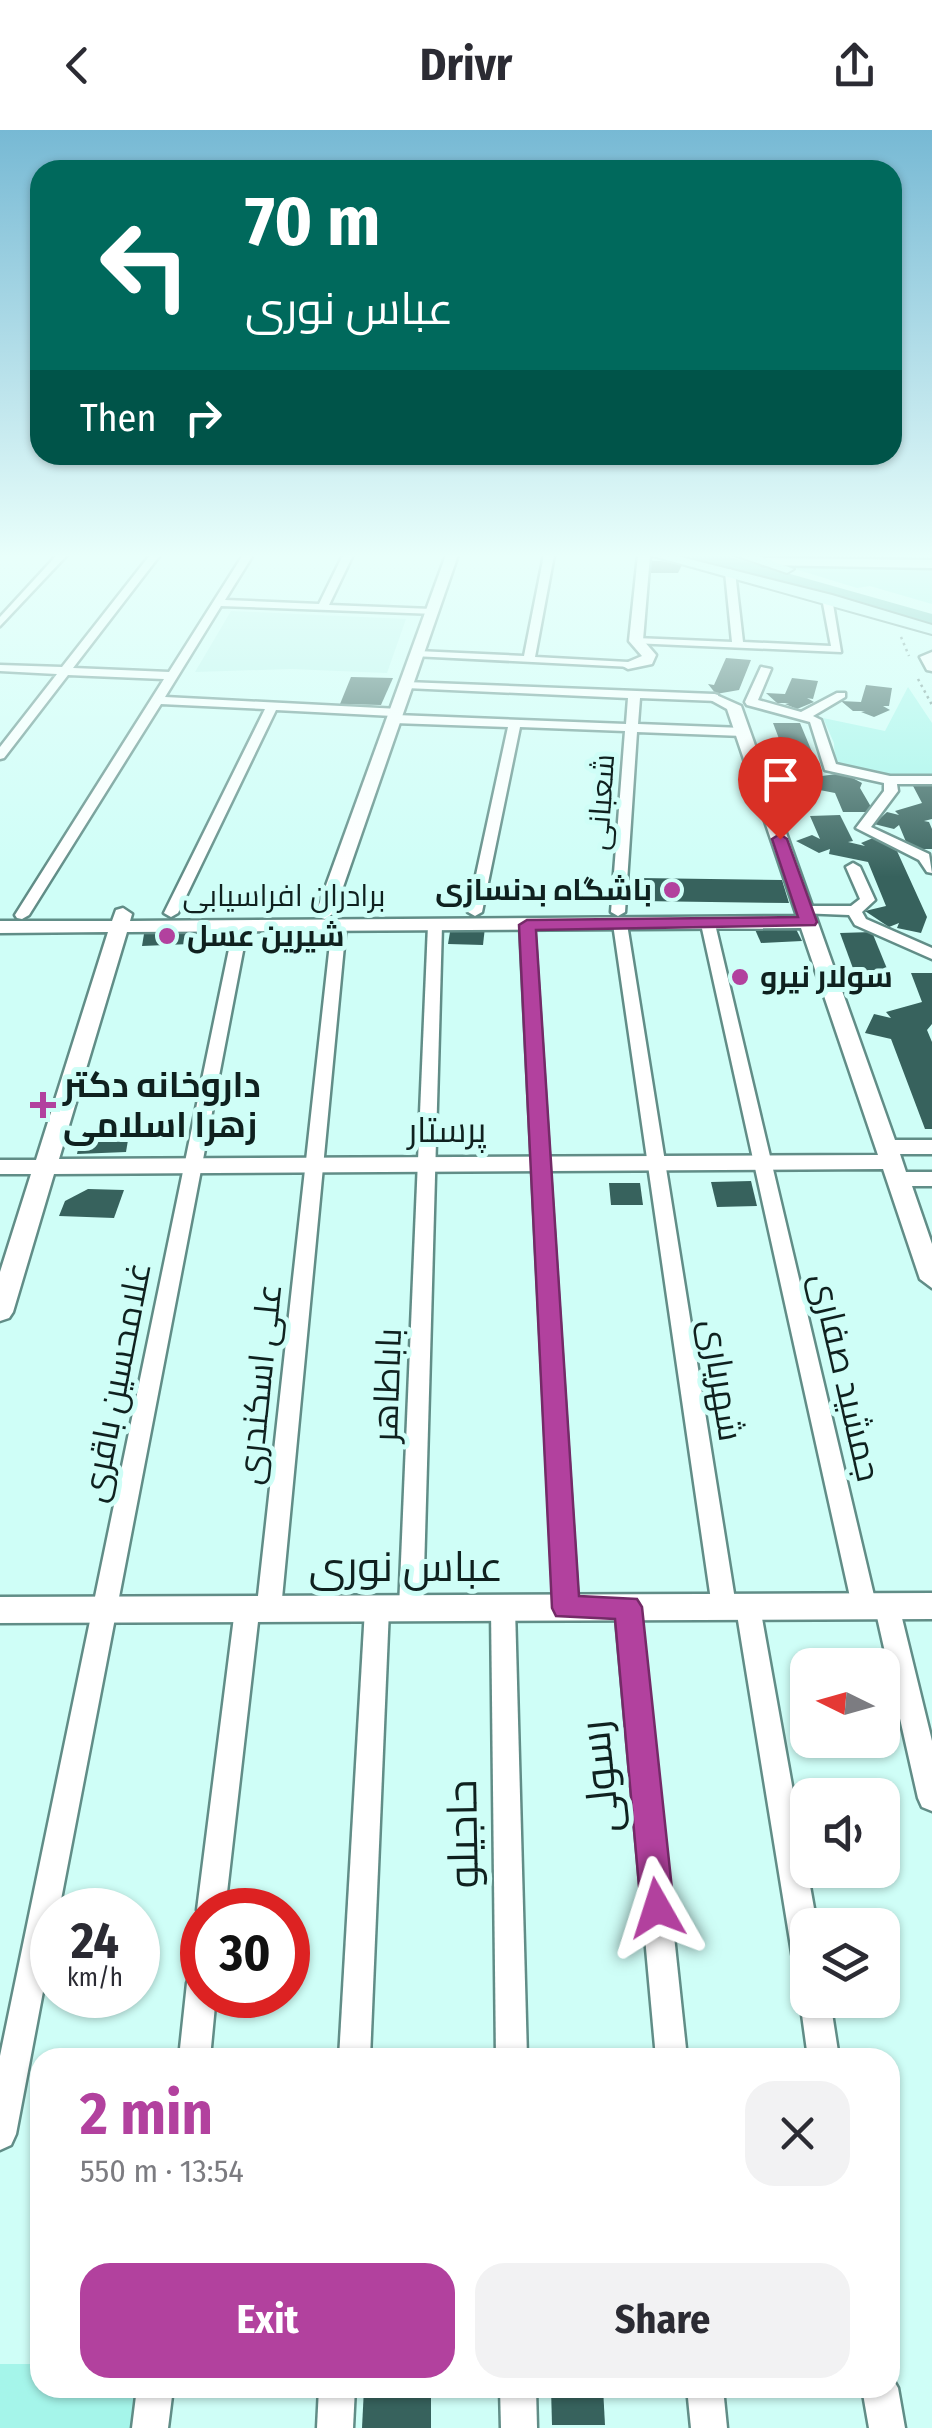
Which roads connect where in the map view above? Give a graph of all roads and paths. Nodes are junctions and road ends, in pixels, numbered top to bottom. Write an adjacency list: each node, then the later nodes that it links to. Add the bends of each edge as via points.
1 (72, 662): 10 (street)
2 (181, 662): 11 (street)
3 (414, 662): 12 (street)
4 (589, 662): 7 (street)
5 (641, 662): 7 (street)
6 (913, 662): 17 (path)
7 (628, 665)
8 (0, 668): 10 (street)
9 (765, 668): 20 (street, via 751,702)
10 (65, 671): 11 (street); 24 (street)
11 (172, 676): 16 (street)
12 (406, 686): 13 (street); 19 (street)
13 (634, 695): 15 (street); 22 (street, شعبانی)
14 (841, 695): 20 (street)
15 (714, 698): 23 (street, via 734,706)
16 (155, 700): 18 (street); 33 (street)
17 (932, 705)
18 (272, 706): 19 (street); 31 (street)
19 (395, 715): 21 (street); 36 (street)
20 (801, 716): 25 (street, via 815,720 830,767)
21 (514, 723): 22 (street); 30 (street)
22 (632, 728): 23 (street); 35 (street, شعبانی)
23 (743, 732): 34 (street)
24 (0, 755)
25 (890, 780): 26 (street); 28 (street, via 891,791 864,828 924,857)
26 (932, 780)
27 (853, 867): 29 (street, via 868,900)
28 (932, 869)
29 (854, 911): 34 (street); 44 (street, via 860,922)
30 (475, 912): 35 (street, برادران افراسیابی); 36 (street, برادران افراسیابی)
31 (172, 913): 36 (street, برادران افراسیابی); 37 (street, برادران افراسیابی)
32 (0, 915): 33 (street, برادران افراسیابی)
33 (22, 915): 37 (street, برادران افراسیابی)
34 (806, 916): 35 (street, برادران افراسیابی); 38 (street, برادران افراسیابی); 48 (street)
35 (619, 918): 38 (street, برادران افراسیابی); 41 (street, برادران افراسیابی); 50 (street, شعبانی)
36 (332, 919): 39 (street, برادران افراسیابی); 40 (street, برادران افراسیابی); 51 (street, علی اسکندری)
37 (121, 920): 39 (street, برادران افراسیابی); 42 (street, برادران افراسیابی); 55 (street)
38 (708, 924): 47 (street, جمشید صفاری)
39 (241, 925): 53 (street, غلامحسین باقری)
40 (435, 925): 41 (street, برادران افراسیابی); 52 (street, باباطاهر)
41 (527, 925): 49 (street)
42 (0, 927)
43 (932, 934): 44 (street)
44 (914, 946): 45 (street)
45 (932, 954)
46 (932, 1147): 48 (street, پرستار)
47 (764, 1163): 48 (street, پرستار); 50 (street, پرستار); 59 (street, جمشید صفاری)
48 (894, 1163): 56 (street, پرستار); 57 (street)
49 (540, 1164): 50 (street, پرستار); 52 (street, پرستار); 66 (street)
50 (656, 1164): 62 (street, شهریاری)
51 (314, 1165): 52 (street, پرستار); 53 (street, پرستار); 67 (street, علی اسکندری)
52 (427, 1165): 64 (street, باباطاهر)
53 (192, 1166): 55 (street, پرستار); 69 (street, غلامحسین باقری)
54 (0, 1167): 55 (street, پرستار)
55 (45, 1167): 58 (street)
56 (932, 1178)
57 (932, 1280)
58 (0, 1312)
59 (876, 1606): 60 (street, عباس نوری); 62 (street, عباس نوری); 70 (street, جمشید صفاری)
60 (932, 1606)
61 (628, 1607): 62 (street, عباس نوری); 66 (street, عباس نوری); 78 (street, رسولى)
62 (736, 1607): 72 (street, شهریاری)
63 (377, 1608): 64 (street, عباس نوری); 67 (street, عباس نوری); 76 (street)
64 (412, 1608): 65 (street, عباس نوری)
65 (502, 1608): 66 (street, عباس نوری); 77 (street, حاجیلو)
66 (566, 1608)
67 (258, 1609): 69 (street, عباس نوری); 71 (street, علی اسکندری)
68 (0, 1610): 69 (street, عباس نوری)
69 (104, 1610): 80 (street, غلامحسین باقری)
70 (932, 1798)
71 (214, 1888)
72 (798, 1908)
73 (198, 2018): 75 (street)
74 (817, 2018): 79 (street)
75 (195, 2048)
76 (355, 2048)
77 (512, 2048)
78 (671, 2048)
79 (822, 2048)
80 (0, 2134)
81 (154, 2398): 86 (street)
82 (336, 2398): 87 (street)
83 (518, 2398): 88 (street)
84 (706, 2398): 89 (street)
85 (882, 2398): 90 (street)
86 (150, 2428)
87 (334, 2428)
88 (519, 2428)
89 (709, 2428)
90 (887, 2428)

